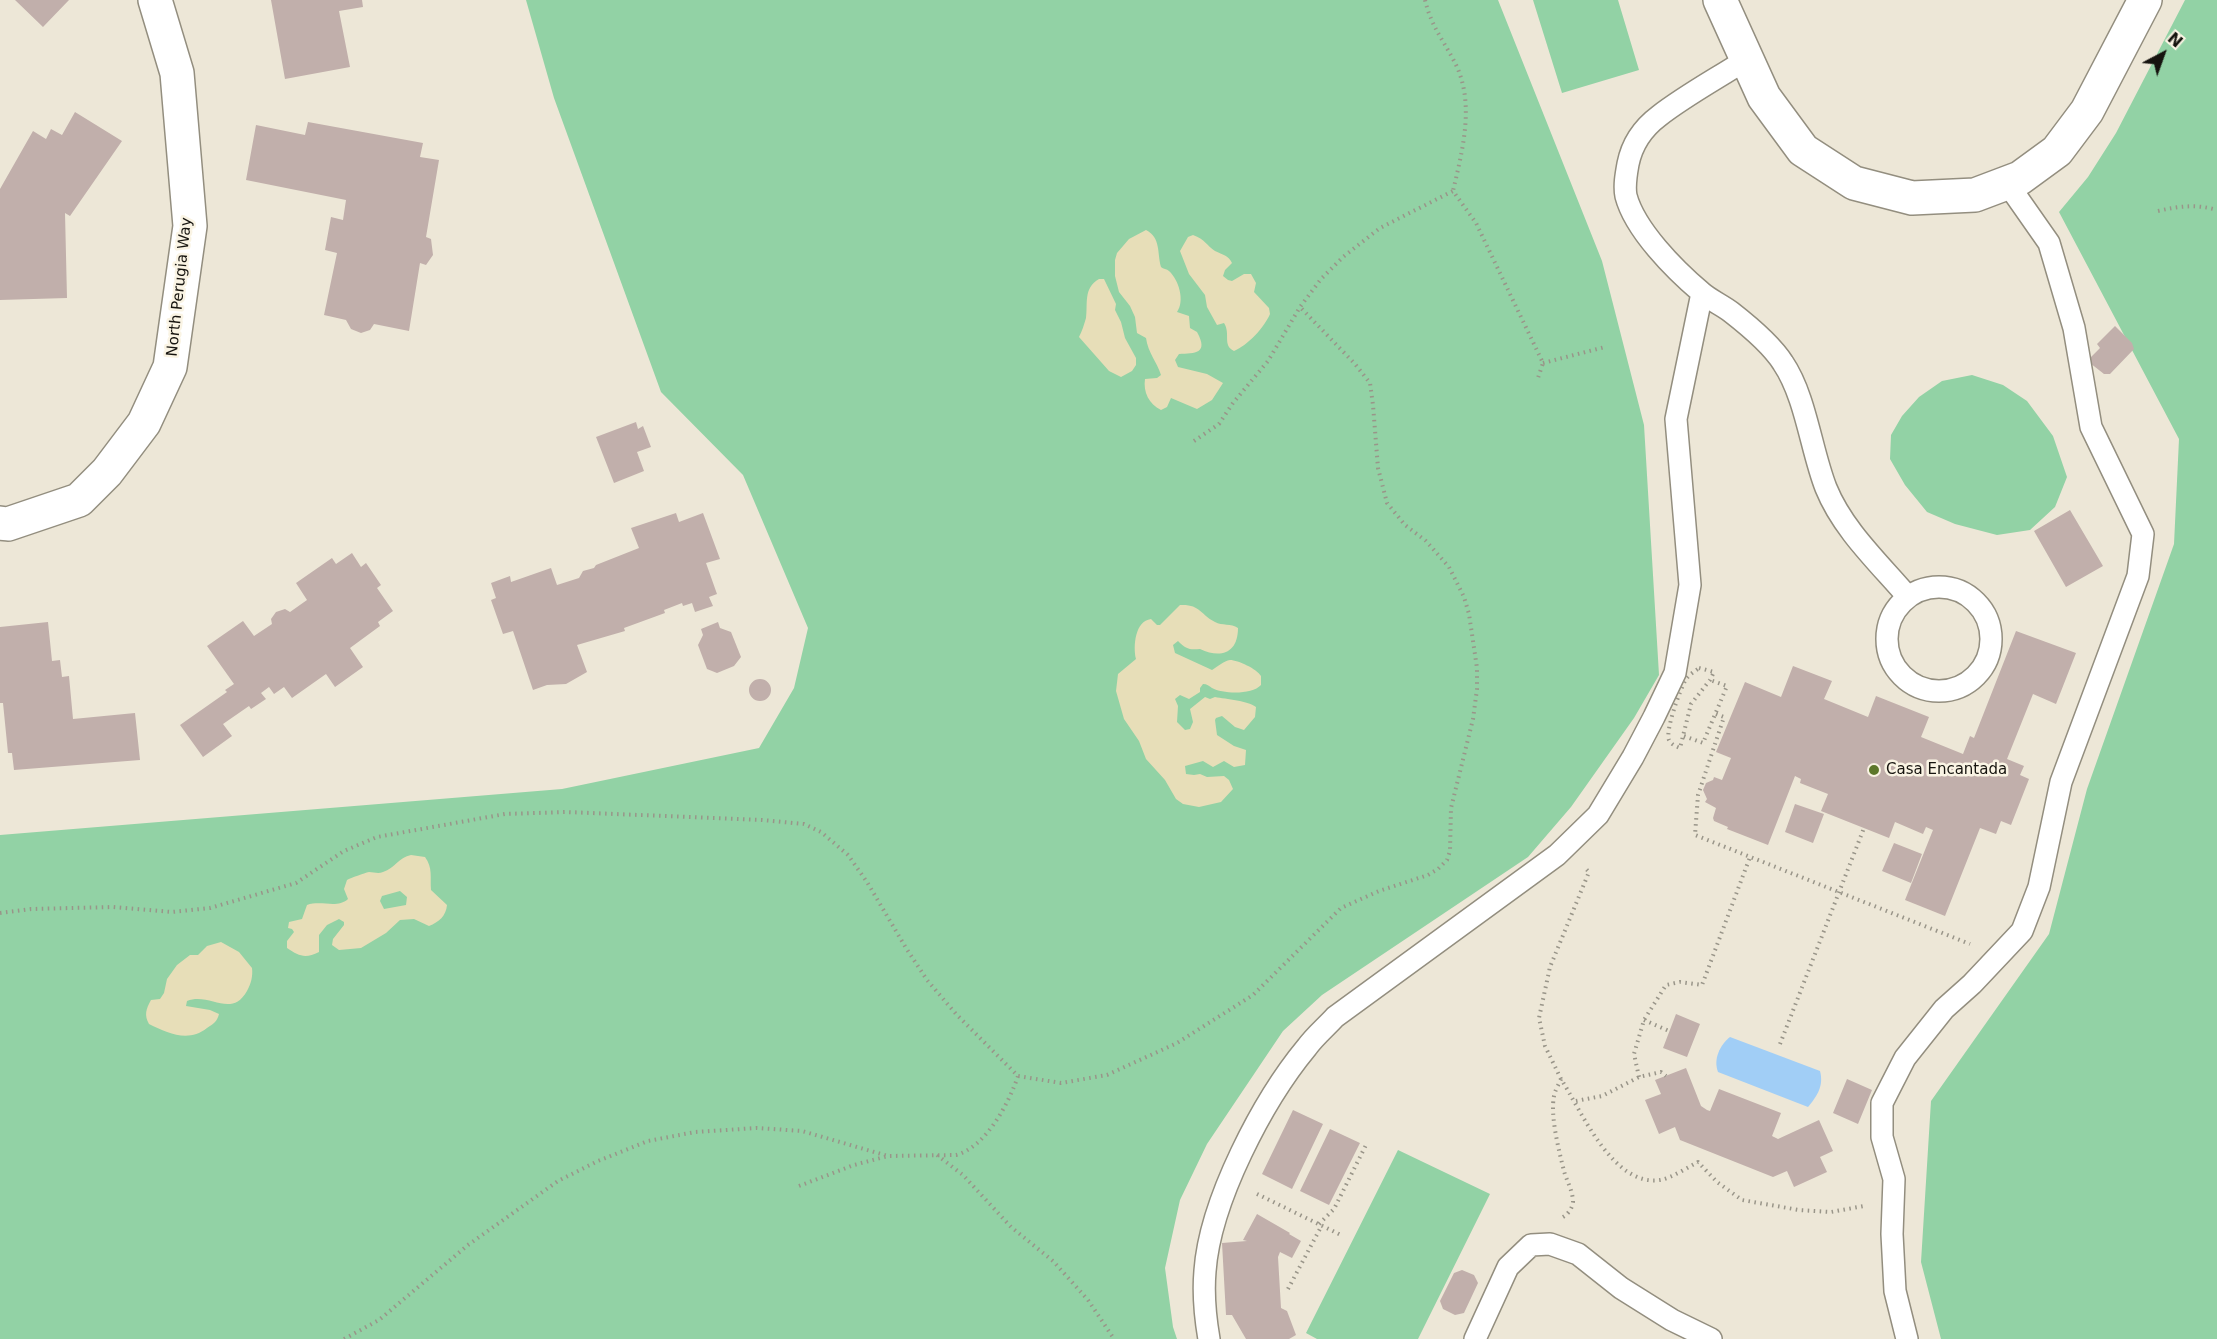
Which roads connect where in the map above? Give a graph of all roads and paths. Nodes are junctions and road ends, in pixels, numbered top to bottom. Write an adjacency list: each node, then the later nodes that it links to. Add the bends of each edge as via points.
1 (155, 0): 16 (street, North Perugia Way, via 177,73 190,226 170,367 144,423 107,472 79,500 8,524)
2 (1425, 0): 7 (path, via 1429,18 1453,59 1465,94 1467,118)
3 (1720, 0): 5 (street)
4 (2145, 0): 6 (street, via 2087,111 2057,151)
5 (1747, 59): 6 (street, via 1764,98 1803,150 1854,183 1912,198 1975,195); 10 (lane, via 1658,116 1632,149 1626,178 1632,214)
6 (2007, 183): 40 (lane, via 2049,243 2074,328 2091,428 2143,534 2138,576 2061,782 2039,887 2022,931 1944,1010 1905,1058 1881,1103 1882,1137 1894,1179)
7 (1453, 191): 11 (path, via 1397,217 1361,242 1321,279); 13 (path, via 1476,224)
8 (2217, 210): 9 (path, via 2185,205)
9 (2158, 211)
10 (1702, 293): 17 (lane, via 1731,313 1783,362 1836,509); 22 (lane, via 1676,419 1690,585 1675,673 1633,757 1598,815)
11 (1300, 306): 15 (path, via 1268,361 1219,424); 30 (path, via 1370,383 1378,468 1387,503 1449,567 1464,597 1473,630 1477,689 1451,808 1447,860 1428,875 1341,908 1253,995 1177,1043 1107,1076 1061,1083)
12 (1605, 347): 13 (path)
13 (1543, 363): 14 (path)
14 (1537, 381)
15 (1194, 441)
16 (0, 523)
17 (1908, 597): 17 (lane, via 1923,589 1939,587 1971,597 1982,609 1989,625 1988,657 1979,673 1966,684 1950,691 1932,691 1915,686 1901,675 1891,660 1888,626)
18 (1709, 670): 19 (path, via 1714,672 1710,680 1727,686)
19 (1716, 714): 20 (path, via 1703,743 1684,736); 23 (path, via 1724,717 1698,795 1695,835)
20 (1680, 748)
21 (1864, 828): 24 (path)
22 (1565, 847): 33 (path, via 1589,872 1550,968 1539,1018 1545,1046); 38 (lane, via 1335,1017 1280,1085)
23 (1750, 857): 24 (path); 27 (path, via 1702,985 1680,982 1666,986)
24 (1840, 892): 26 (path); 29 (path)
25 (0, 913): 30 (path, via 113,907 172,912 210,908 296,883 344,851 377,837 505,814 566,812 804,824 821,832 848,855 927,980)
26 (1960, 940)
27 (1644, 1020): 28 (path); 32 (path, via 1634,1054)
28 (1669, 1031)
29 (1780, 1044)
30 (1018, 1076): 36 (path, via 997,1120 974,1146 965,1153)
31 (1666, 1076): 32 (path, via 1661,1071)
32 (1639, 1077): 34 (path, via 1602,1096)
33 (1561, 1079): 34 (path); 43 (path, via 1554,1097 1554,1113 1573,1206 1556,1221 1531,1224 1526,1233)
34 (1576, 1101): 40 (path, via 1599,1142 1620,1167 1640,1179 1661,1180 1698,1162 1742,1200 1831,1212)
35 (1366, 1145): 41 (path, via 1334,1209)
36 (937, 1155): 37 (path); 46 (path, via 963,1175 1011,1227 1053,1261 1088,1300)
37 (888, 1156): 39 (path); 45 (path, via 802,1131 757,1128 695,1132 648,1141 558,1181 468,1245 379,1320)
38 (1229, 1181): 41 (path); 47 (lane, via 1214,1224 1205,1269 1204,1310)
39 (799, 1186)
40 (1894, 1199): 50 (lane, via 1895,1291)
41 (1320, 1224): 42 (path); 44 (path)
42 (1341, 1235)
43 (1530, 1247): 48 (lane, via 1508,1267); 49 (lane, via 1550,1244 1578,1254 1664,1315)
44 (1288, 1289)
45 (344, 1339)
46 (1114, 1339)
47 (1209, 1339)
48 (1475, 1339)
49 (1712, 1339)
50 (1907, 1339)

